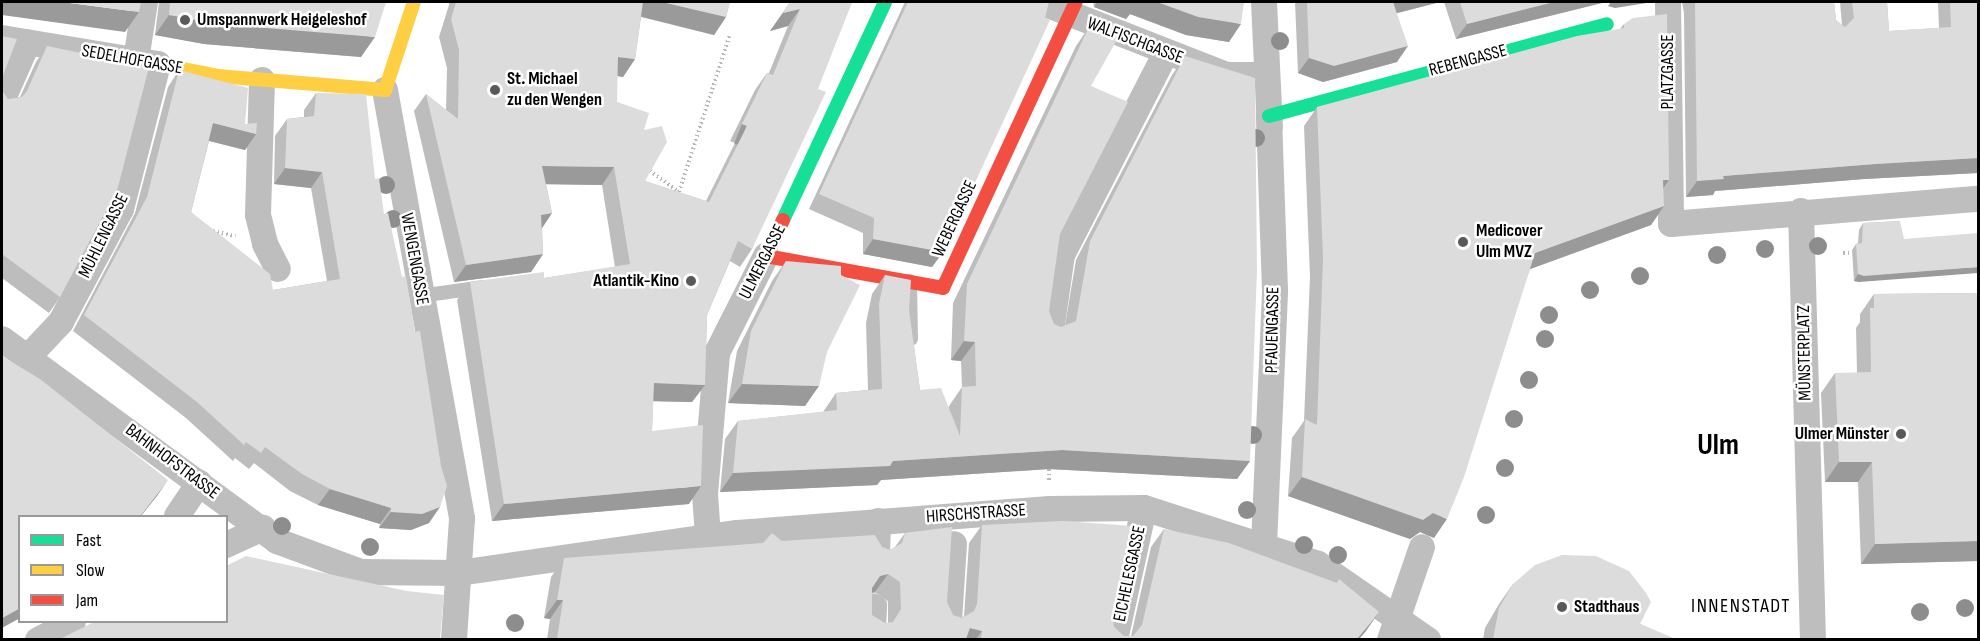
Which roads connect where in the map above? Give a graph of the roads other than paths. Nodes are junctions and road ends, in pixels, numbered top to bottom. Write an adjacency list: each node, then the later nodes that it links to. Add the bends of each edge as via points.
1 (145, 2): 11 (street, MÜHLENGASSE)
2 (414, 2): 14 (street, WENGENGASSE)
3 (885, 2): 19 (street, ULMERGASSE)
4 (1040, 2): 6 (street, WALFISCHGASSE)
5 (1264, 2): 12 (street, PFAUENGASSE)
6 (1071, 8): 10 (street, WALFISCHGASSE); 21 (street, WEBERGASSE, via 943,288)
7 (1644, 16): 16 (street, REBENGASSE); 18 (street, PLATZGASSE, via 1671,224)
8 (2, 38): 9 (street, SEDELHOFGASSE)
9 (28, 42): 11 (street, SEDELHOFGASSE); 15 (street)
10 (1166, 53): 12 (street, WALFISCHGASSE, via 1226,75); 24 (street, via 1066,246 1054,287)
11 (147, 62): 13 (street, SEDELHOFGASSE); 27 (street, MÜHLENGASSE, via 121,209 61,322)
12 (1267, 75): 16 (street, PFAUENGASSE)
13 (262, 80): 14 (street, SEDELHOFGASSE); 20 (street, via 258,215 265,244)
14 (385, 90): 23 (street, WENGENGASSE)
15 (2, 101)
16 (1270, 121): 36 (street, PFAUENGASSE, via 1275,290)
17 (1978, 199): 18 (street)
18 (1801, 211): 48 (street, MÜNSTERPLATZ)
19 (766, 256): 21 (street, WEBERGASSE); 33 (street, ULMERGASSE, via 717,353 705,494)
20 (278, 269)
21 (910, 281): 26 (lane)
22 (498, 285): 23 (lane)
23 (420, 296): 40 (street, WENGENGASSE, via 462,519)
24 (1051, 331)
25 (2, 339): 27 (street, BAHNHOFSTRASSE)
26 (911, 352)
27 (28, 357): 28 (street, BAHNHOFSTRASSE)
28 (199, 483): 30 (street); 32 (street, BAHNHOFSTRASSE)
29 (1144, 508): 31 (street, HIRSCHSTRASSE, via 1050,509); 36 (street, HIRSCHSTRASSE); 46 (street, EICHELESGASSE)
30 (178, 515)
31 (878, 521): 33 (street, HIRSCHSTRASSE); 38 (street)
32 (263, 528): 34 (street); 40 (street, BAHNHOFSTRASSE, via 277,541 361,572)
33 (708, 537): 39 (street, HIRSCHSTRASSE)
34 (228, 544)
35 (954, 544): 41 (street, HIRSCHSTRASSE)
36 (1264, 544): 43 (street, HIRSCHSTRASSE, via 1318,564)
37 (1422, 547): 43 (street)
38 (877, 553)
39 (493, 565): 40 (street, BAHNHOFSTRASSE)
40 (459, 573): 45 (street)
41 (949, 621)
42 (69, 623): 44 (street)
43 (1395, 630): 47 (street, HIRSCHSTRASSE)
44 (38, 639)
45 (454, 639)
46 (1115, 639)
47 (1428, 639)
48 (1813, 639)

